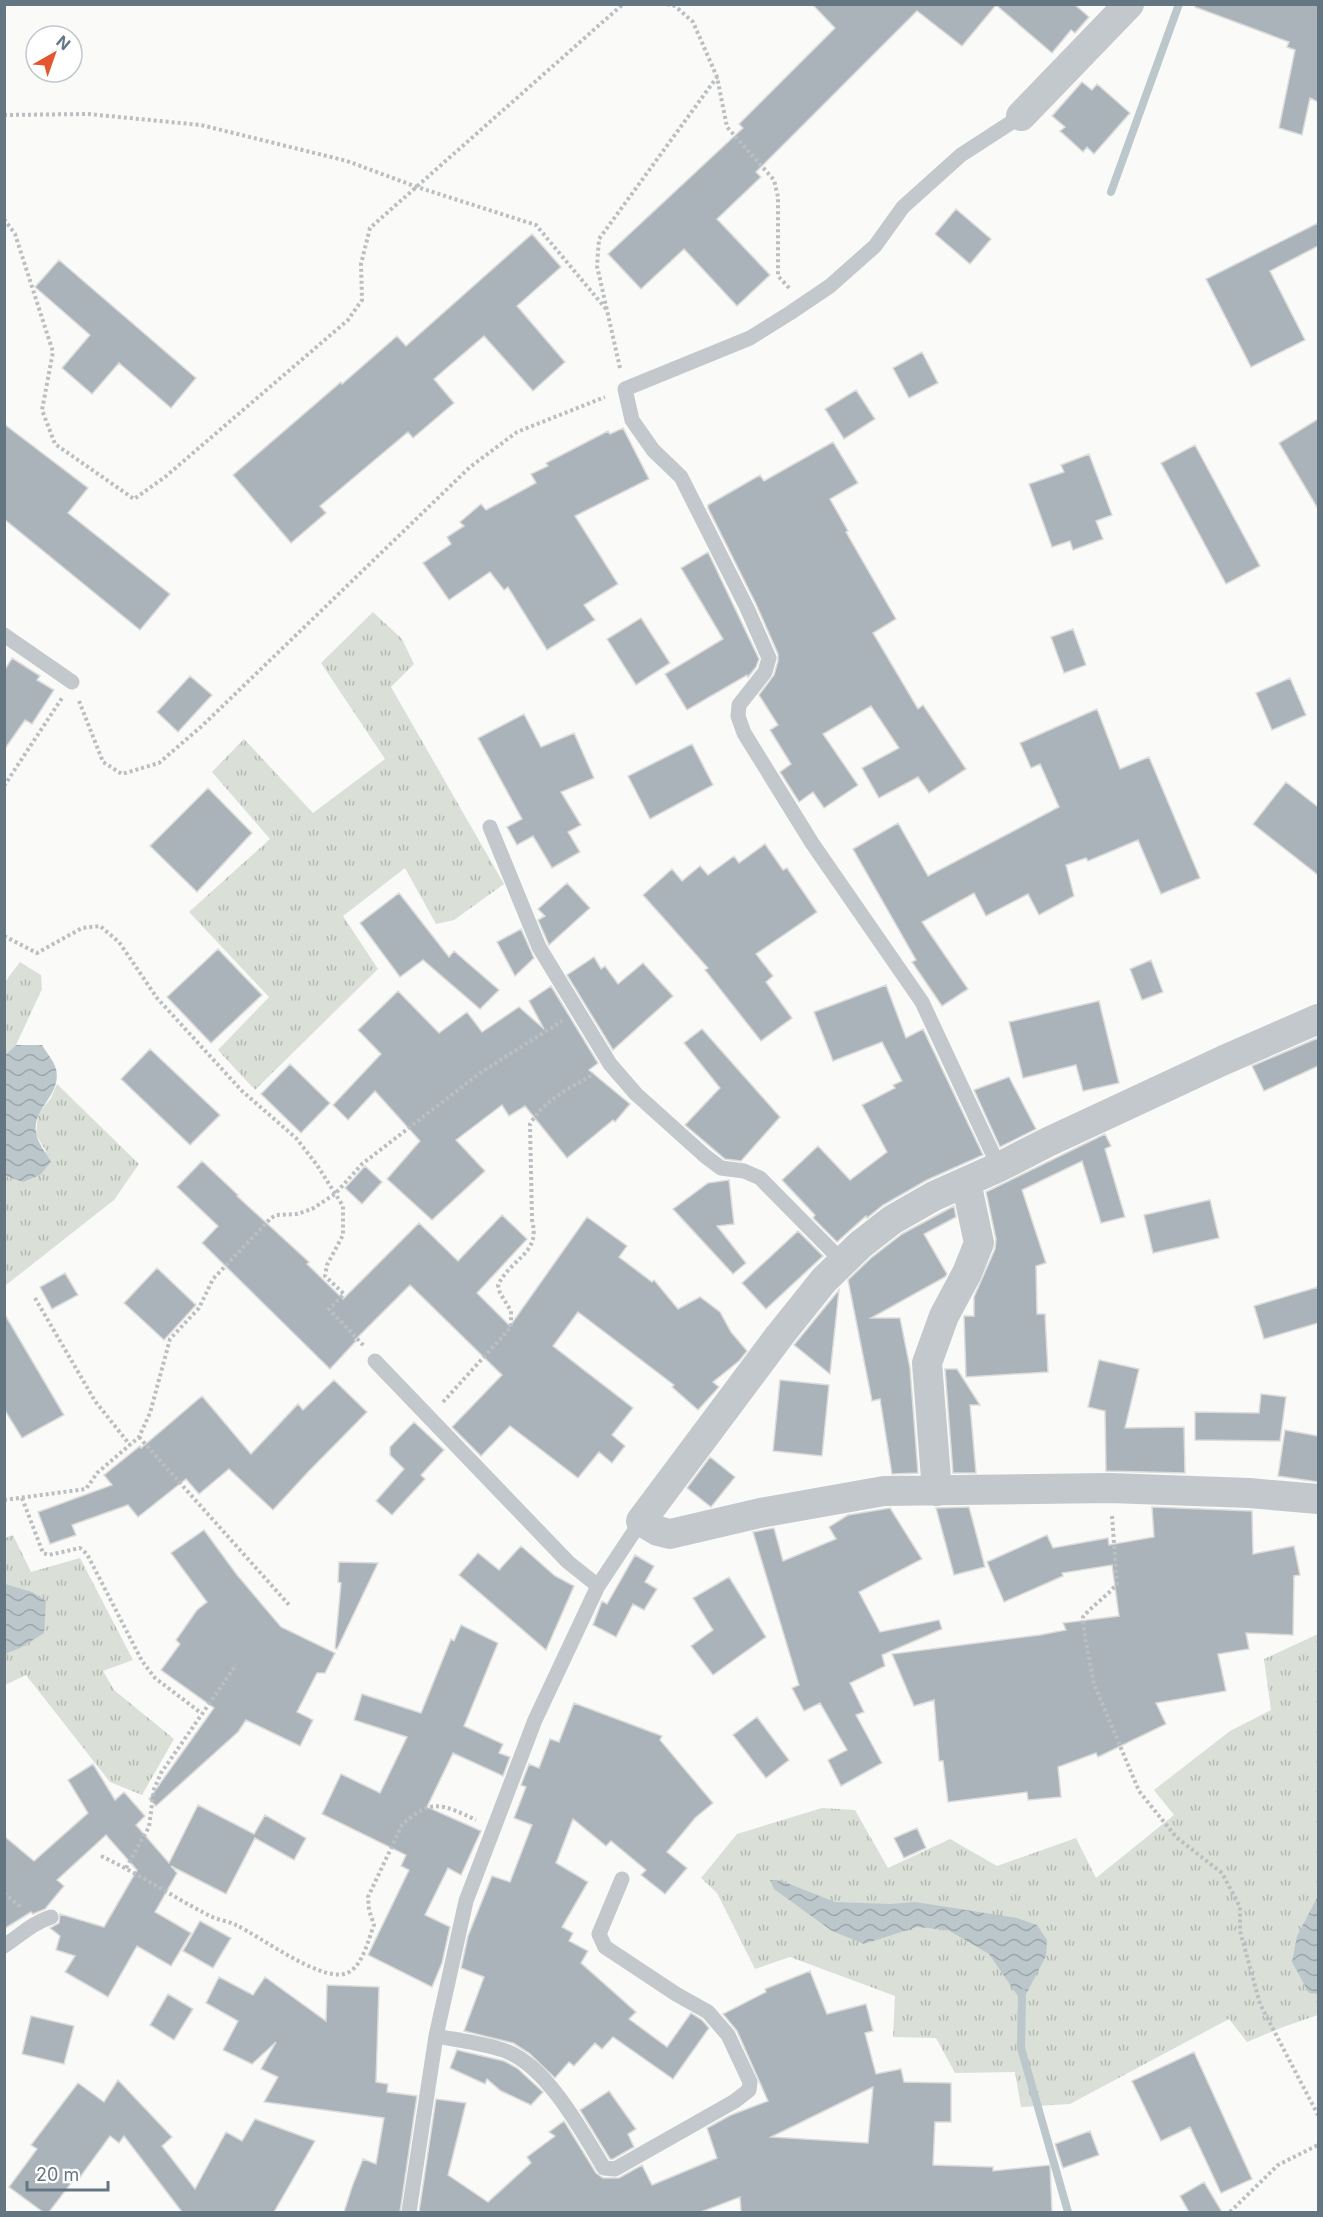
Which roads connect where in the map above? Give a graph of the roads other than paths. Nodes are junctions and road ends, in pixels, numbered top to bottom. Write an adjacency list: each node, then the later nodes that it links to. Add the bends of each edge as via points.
1 (1129, 4): 2 (street)
2 (1021, 116): 7 (lane, via 962,154 903,207 875,246 830,286 750,338 625,389 632,420 653,450 681,477 769,658 765,672 739,705 744,733 812,843 922,1002)
3 (4, 635): 4 (lane)
4 (72, 682)
5 (490, 827): 9 (lane, via 538,947 610,1064 636,1094 705,1156 721,1168 760,1178)
6 (1318, 1019): 7 (street)
7 (999, 1167): 8 (street)
8 (966, 1182): 9 (street, via 892,1220); 11 (street, via 979,1243 944,1316 927,1364)
9 (842, 1261): 13 (street, via 780,1335)
10 (375, 1361): 14 (lane, via 568,1562)
11 (937, 1491): 12 (street, via 1110,1488); 13 (street, via 884,1491 670,1534)
12 (1318, 1499)
13 (641, 1521): 14 (lane)
14 (598, 1586): 18 (lane, via 535,1720 466,1901)
15 (622, 1879): 18 (lane, via 599,1934 605,1947 708,2012 728,2035 750,2082 749,2090 615,2169 604,2168 568,2108 530,2066 508,2052)
16 (51, 1917): 17 (lane, via 35,1922)
17 (4, 1946)
18 (436, 2036): 19 (lane)
19 (409, 2212)

